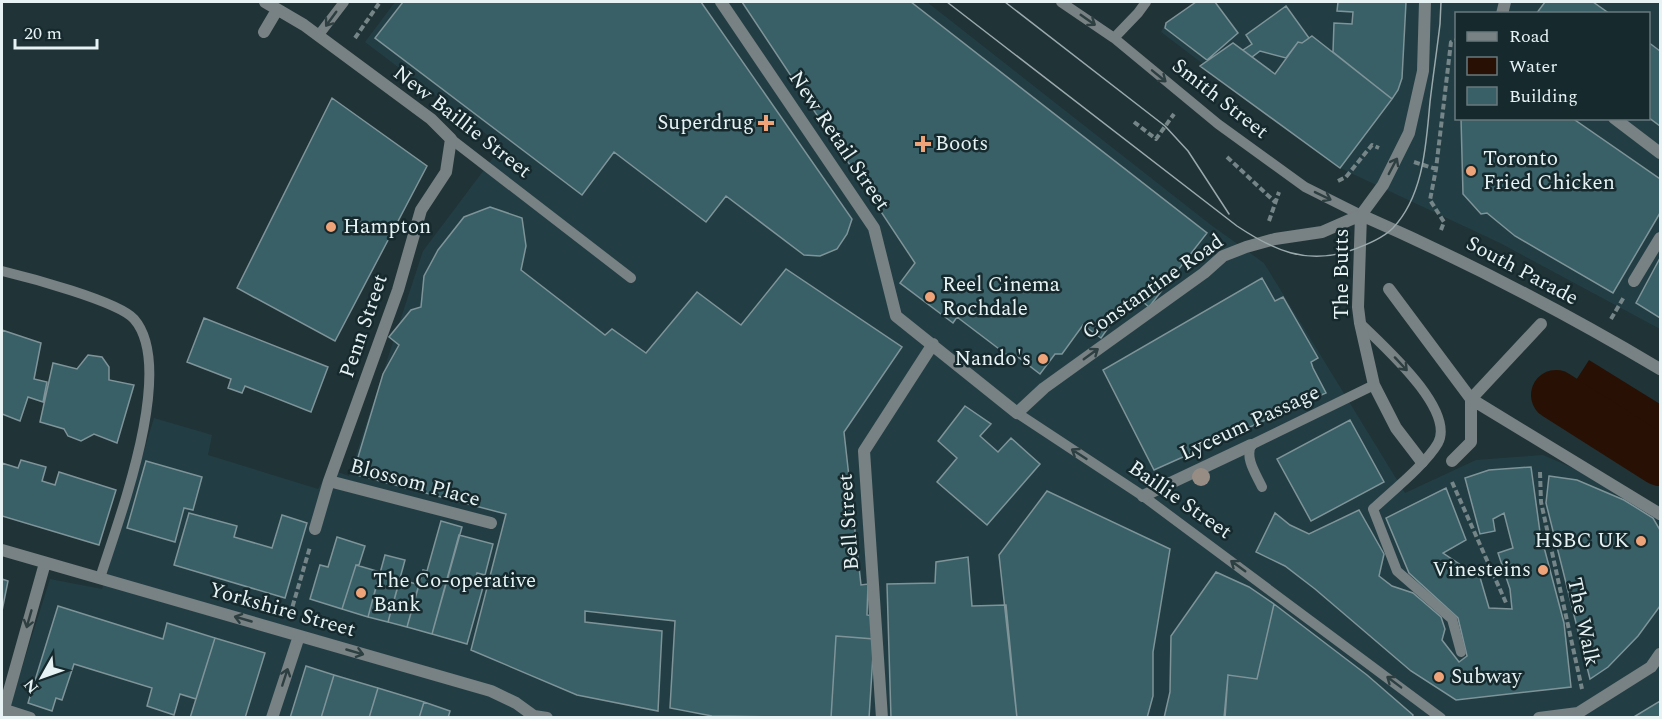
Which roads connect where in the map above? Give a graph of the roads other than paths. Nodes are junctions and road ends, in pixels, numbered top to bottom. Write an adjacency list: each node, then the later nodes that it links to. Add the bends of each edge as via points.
1 (265, 2): 7 (street, New Baillie Street)
2 (344, 2): 9 (lane, one-way to 9)
3 (721, 2): 20 (street, New Retail Street, via 874,228)
4 (1061, 2): 10 (lane, Smith Street, one-way to 10)
5 (1146, 2): 10 (lane)
6 (1425, 2): 14 (street, one-way to 6, via 1383,185 1409,133 1423,71)
7 (277, 10): 8 (street); 9 (street, New Baillie Street)
8 (264, 32)
9 (318, 36): 12 (street, New Baillie Street, via 431,119)
10 (1114, 38): 14 (lane, Smith Street, one-way to 14, via 1218,124 1305,188)
11 (1617, 120): 13 (street)
12 (451, 139): 17 (lane, New Baillie Street); 31 (street, Penn Street, via 446,172 421,210 398,291)
13 (1660, 153)
14 (1361, 215): 21 (street, The Butts); 24 (street, South Parade, via 1434,247); 27 (street, Constantine Road, one-way to 14, via 1044,388 1223,256 1275,239 1322,232)
15 (1660, 238): 18 (street)
16 (2, 271): 39 (lane, via 111,305 133,318 146,340 146,415 135,467)
17 (631, 278)
18 (1634, 281)
19 (1389, 289): 26 (street)
20 (896, 316): 23 (street, Baillie Street)
21 (1360, 323): 25 (street, The Butts); 30 (lane, one-way to 30, via 1419,383 1432,403 1440,427 1439,442)
22 (1541, 324): 26 (street)
23 (933, 344): 27 (street, Baillie Street); 48 (street, Bell Street, via 864,451)
24 (1660, 369)
25 (1374, 385): 28 (lane, Lyceum Passage); 30 (street, The Butts, via 1396,428)
26 (1471, 399): 29 (street, via 1471,442); 34 (street)
27 (1017, 413): 33 (lane, Baillie Street, one-way to 27)
28 (1251, 445): 32 (lane, via 1250,461); 33 (street, Lyceum Passage)
29 (1452, 461)
30 (1422, 462): 41 (lane, via 1372,509 1397,571 1452,619)
31 (329, 481): 35 (street, Blossom Place); 36 (street, Penn Street)
32 (1262, 488)
33 (1143, 496): 49 (lane, Baillie Street, one-way to 33)
34 (1660, 514)
35 (491, 523)
36 (315, 529)
37 (2, 550): 38 (street, Yorkshire Street)
38 (45, 563): 39 (street, Yorkshire Street); 43 (street, one-way to 43)
39 (100, 578): 40 (street, Yorkshire Street, one-way to 39)
40 (299, 636): 45 (street, one-way to 40); 46 (street, Yorkshire Street, one-way to 46, via 491,691)
41 (1461, 652)
42 (1660, 654): 50 (street, via 1651,668 1578,713)
43 (2, 712): 44 (street)
44 (30, 717)
45 (272, 717)
46 (534, 717): 47 (street, Yorkshire Street)
47 (547, 717)
48 (882, 717)
49 (1441, 717)
50 (1539, 717)

